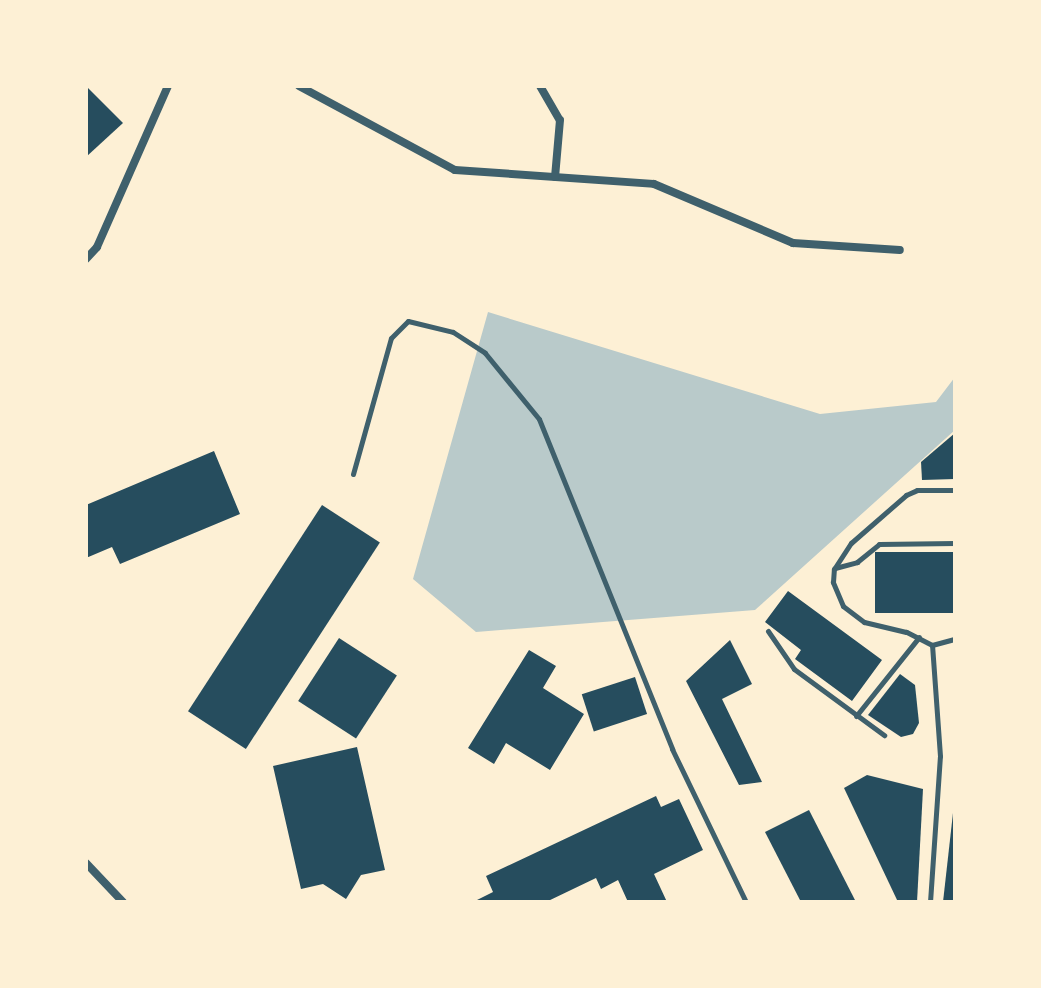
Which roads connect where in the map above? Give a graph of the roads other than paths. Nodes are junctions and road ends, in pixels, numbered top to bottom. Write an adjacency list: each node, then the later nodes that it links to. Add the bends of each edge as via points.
1 (168, 86): 6 (street, via 97,247)
2 (299, 86): 4 (street, via 455,170)
3 (540, 86): 4 (street, via 560,120)
4 (555, 177): 5 (street, via 654,184 793,243)
5 (900, 250)
6 (86, 259)
7 (353, 474): 19 (lane, via 391,338 408,321 453,332 485,353 539,419 672,749)
8 (955, 490): 10 (lane, via 906,495 851,543)
9 (955, 543): 10 (lane, via 879,544 857,562)
10 (834, 569): 12 (lane, via 836,593 853,614 878,628)
11 (768, 631): 15 (lane, via 794,669)
12 (919, 637): 14 (lane); 15 (lane)
13 (955, 639): 14 (lane)
14 (932, 645): 20 (lane, via 940,756)
15 (856, 716): 16 (lane)
16 (884, 735)
17 (86, 863): 18 (street)
18 (123, 902)
19 (746, 902)
20 (930, 902)

